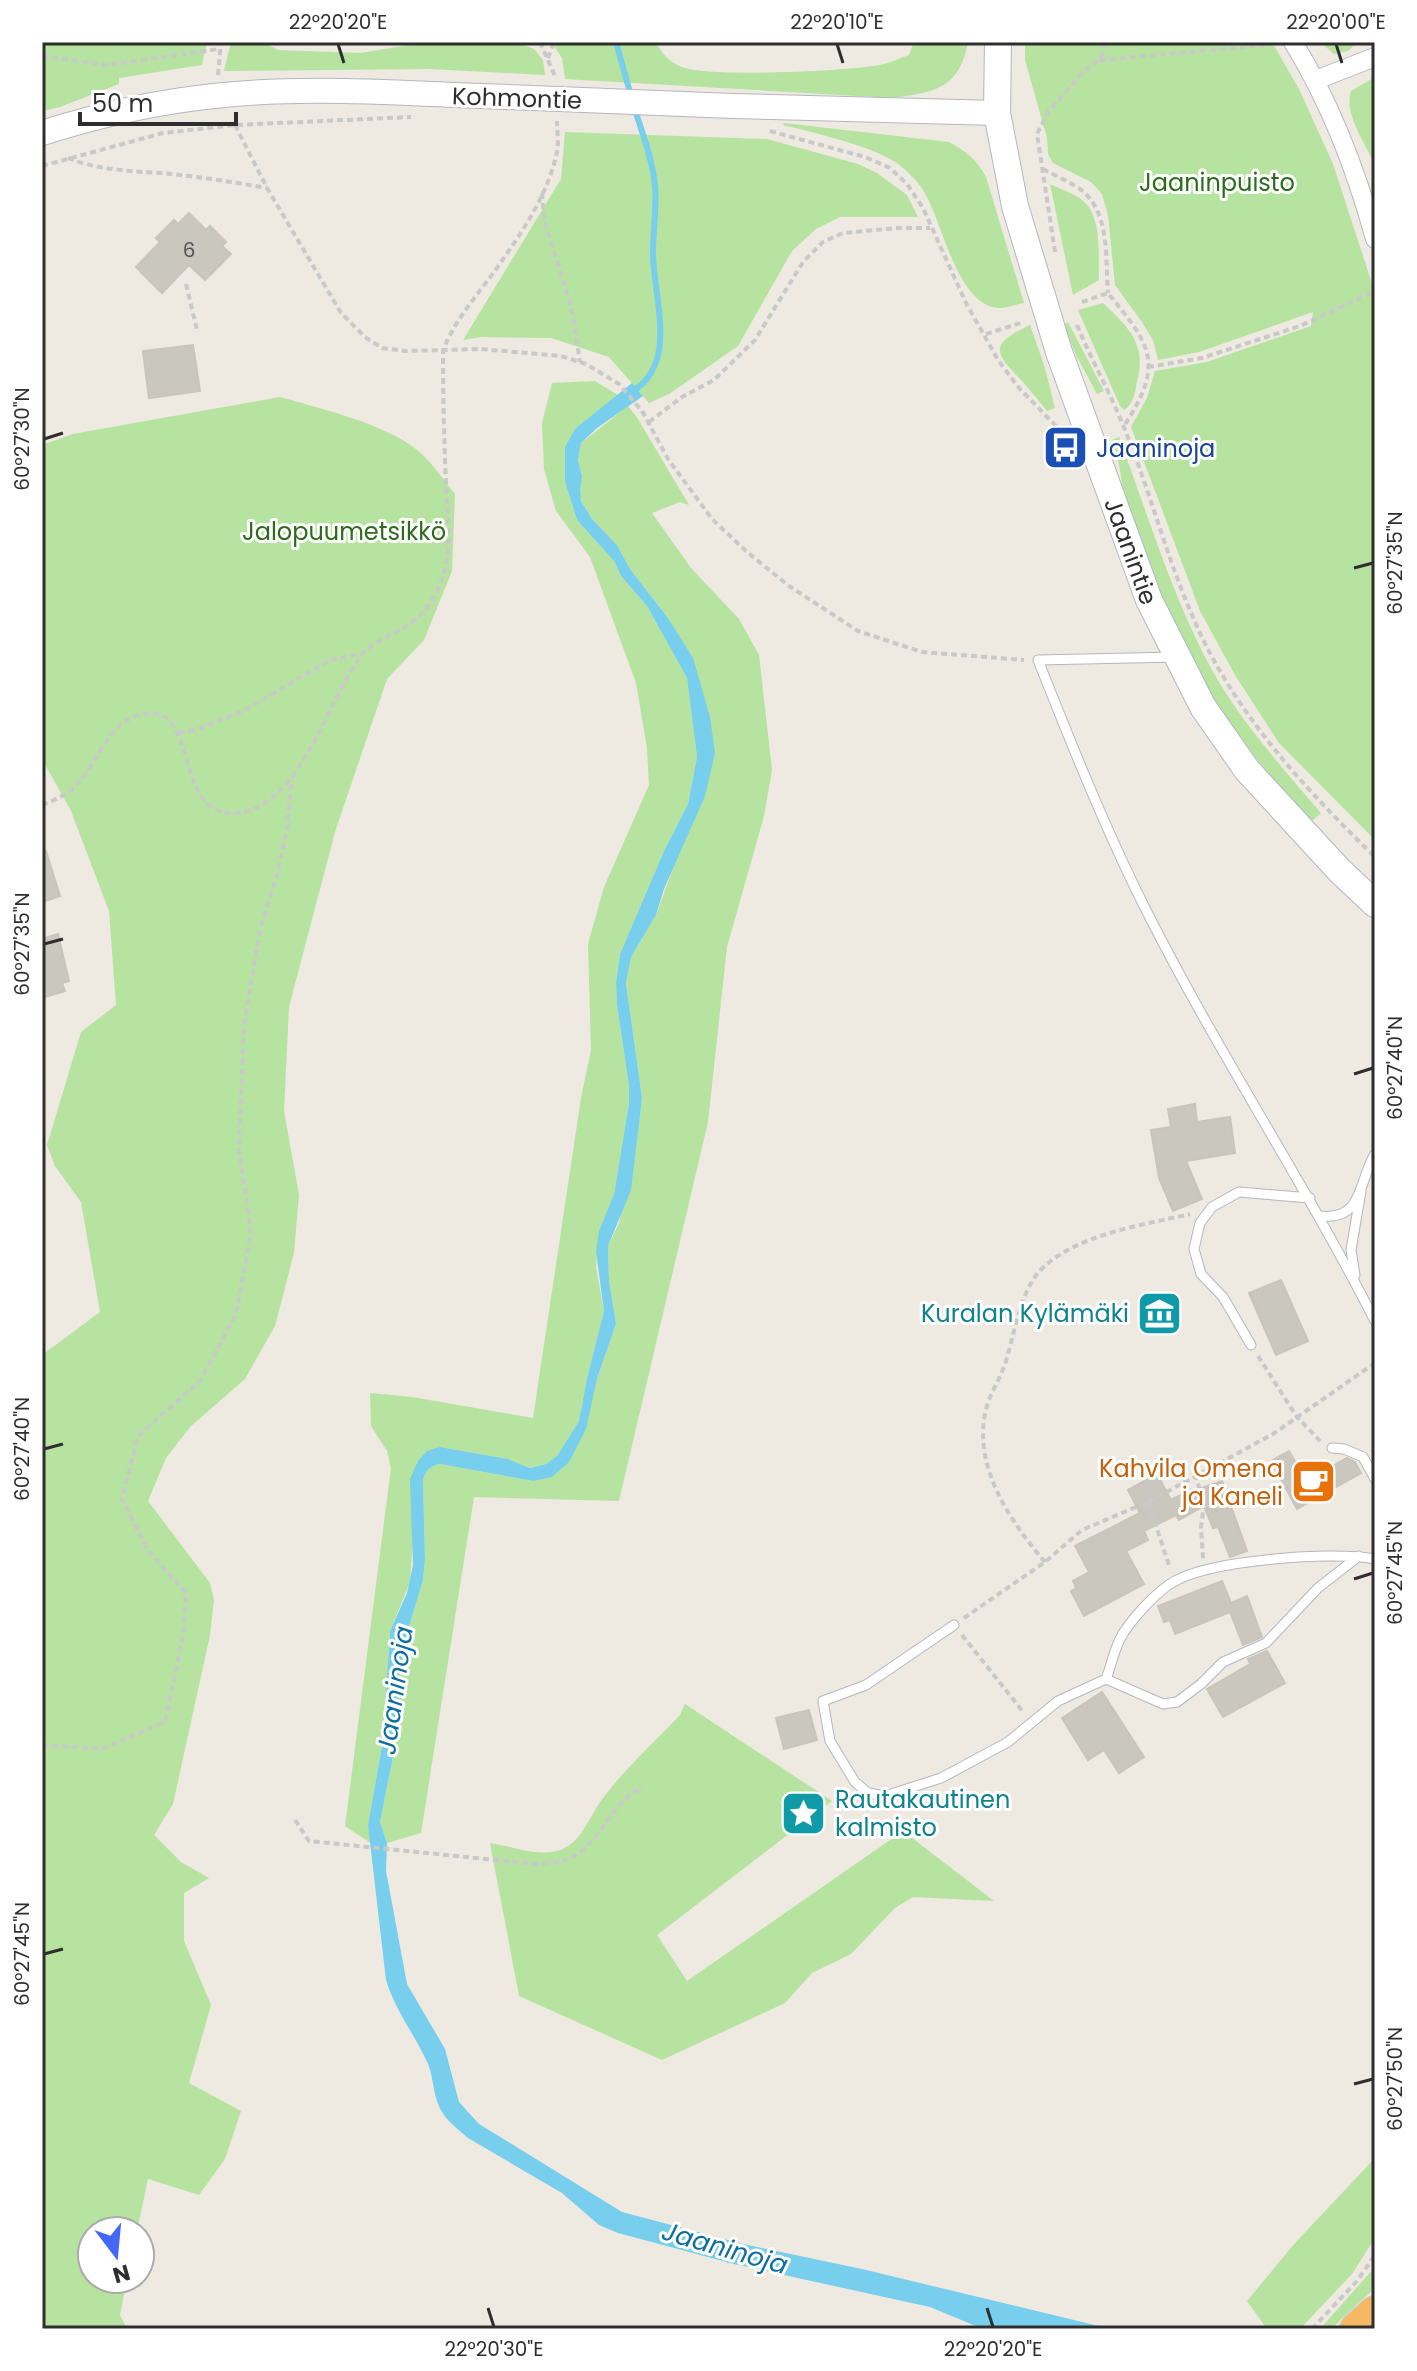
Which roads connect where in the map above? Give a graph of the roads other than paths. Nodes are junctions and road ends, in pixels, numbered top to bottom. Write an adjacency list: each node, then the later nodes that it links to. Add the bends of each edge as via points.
1 (998, 42): 5 (main road, Jaanintie)
2 (1293, 42): 4 (street)
3 (1372, 52): 4 (street)
4 (1316, 80): 7 (street, via 1338,125)
5 (997, 113): 6 (street, Kohmontie, bridge, via 328,91 217,95 133,108); 8 (main road, Jaanintie, via 1015,206 1059,352 1149,600)
6 (42, 133)
7 (1375, 239)
8 (1176, 657): 9 (main road, Jaanintie, via 1247,770); 12 (lane, via 1038,660 1144,907)
9 (1375, 904)
10 (1375, 1154): 11 (lane)
11 (1361, 1191): 13 (lane, via 1349,1210 1333,1218); 14 (lane, via 1351,1250)
12 (1310, 1198): 13 (lane); 16 (lane, via 1239,1192 1210,1209 1200,1223 1194,1249 1201,1274 1223,1297)
13 (1320, 1216): 14 (lane)
14 (1356, 1284): 15 (lane)
15 (1375, 1321)
16 (1250, 1344)
17 (1332, 1448): 18 (lane, via 1363,1457)
18 (1375, 1479)
19 (1359, 1556): 20 (lane); 22 (lane, via 1271,1559 1174,1581 1121,1636); 22 (lane, via 1318,1588 1266,1643 1223,1662 1177,1702 1163,1704)
20 (1375, 1559)
21 (954, 1625): 22 (lane, via 866,1685 823,1701 830,1741 855,1782 868,1793 885,1796 941,1778 1008,1742 1058,1701)
22 (1106, 1679)
23 (1375, 2311): 24 (highway)
24 (1355, 2329)

